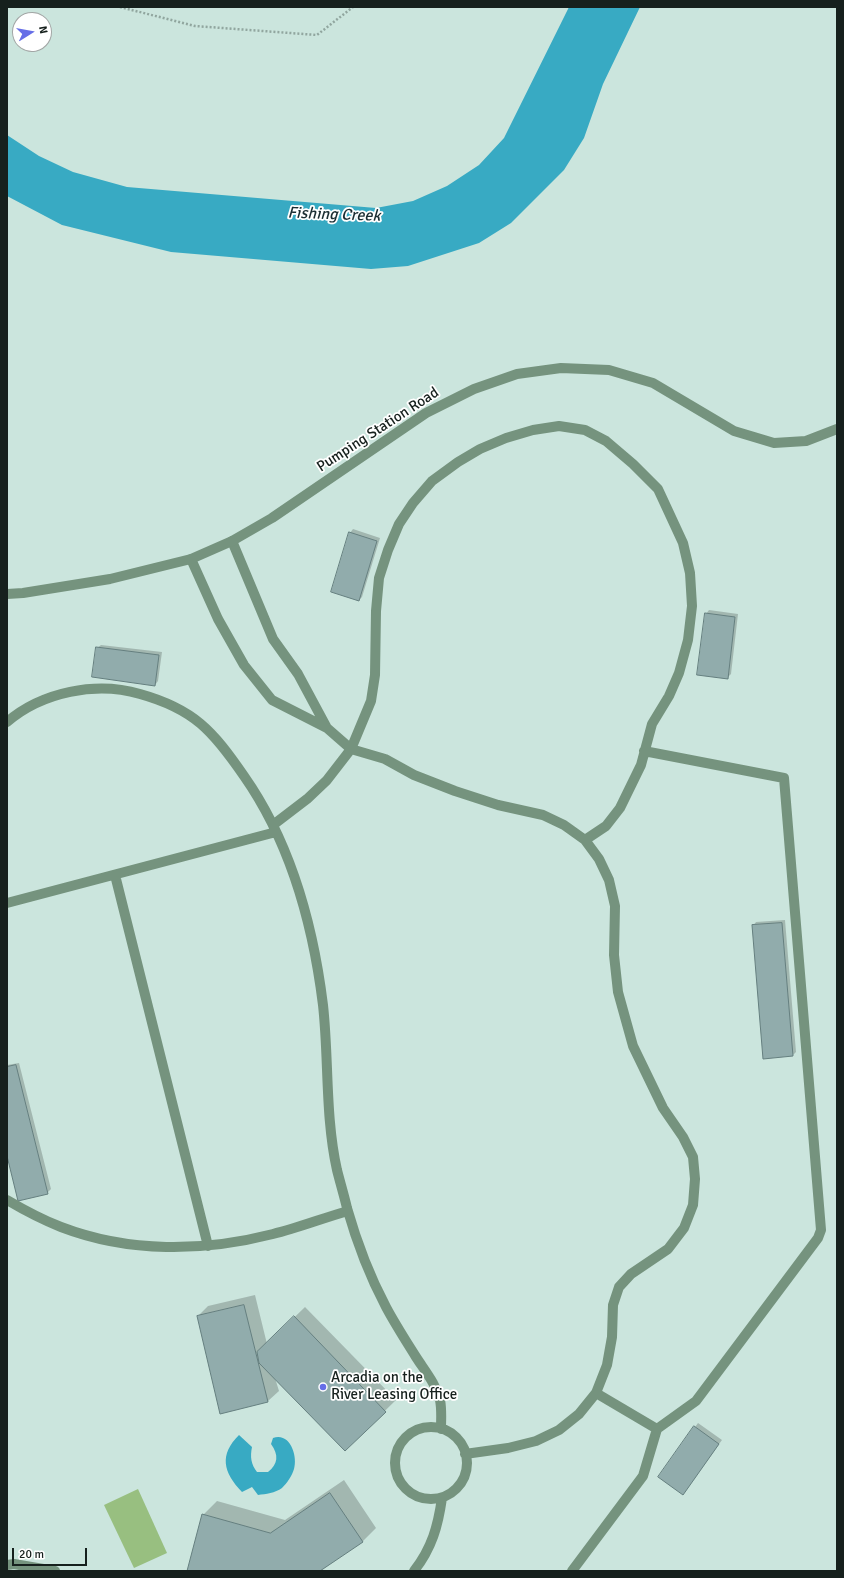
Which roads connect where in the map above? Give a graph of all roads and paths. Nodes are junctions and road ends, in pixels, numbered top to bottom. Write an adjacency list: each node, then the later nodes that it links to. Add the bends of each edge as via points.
1 (120, 7): 2 (path, via 195,26 318,34)
2 (353, 7)
3 (837, 429): 4 (street, Pumping Station Road, via 806,440 774,443 734,431 653,383 609,370 562,368 517,374 474,389 426,413 272,518)
4 (232, 541): 5 (street, Pumping Station Road); 8 (street, via 272,638 298,674)
5 (191, 559): 6 (street, Pumping Station Road, via 110,579); 8 (street, via 233,646 267,695)
6 (7, 594)
7 (7, 722): 11 (street, via 44,700 72,691 103,689 134,692 164,700 209,729 251,785)
8 (327, 728): 9 (street)
9 (351, 749): 10 (street, via 371,701 375,675 379,578 399,524 432,481 458,462 506,438 559,426 585,430 606,441 633,464 658,489 683,543 690,573 688,640 679,673 652,724); 11 (street, via 327,780); 12 (street, via 385,760 455,792 543,815 564,825)
10 (644, 751): 12 (street, via 633,784 620,808 606,826); 20 (street, via 784,778 821,1230 818,1238 696,1401)
11 (275, 829): 13 (street); 16 (street, via 303,902 317,965 323,1006 332,1131 337,1168)
12 (585, 840): 18 (street, via 599,859 609,880 615,906 614,955 618,992 633,1046 663,1108 684,1137 693,1157 696,1179 693,1205 684,1228 668,1249 630,1274 619,1287 614,1304 607,1365)
13 (115, 875): 14 (street); 17 (street)
14 (7, 903)
15 (7, 1200): 17 (street, via 61,1227 102,1240 164,1248)
16 (348, 1210): 17 (street, via 274,1234); 19 (street, via 358,1245 387,1309 435,1387 441,1413)
17 (208, 1246)
18 (596, 1393): 20 (street); 21 (street, via 579,1414 559,1430 536,1441)
19 (441, 1429): 21 (street, via 457,1438); 22 (street, via 424,1428 413,1432 398,1450 396,1461 397,1472 409,1491 419,1497)
20 (657, 1429): 26 (street, via 642,1476)
21 (465, 1454): 22 (street, via 466,1472 461,1483)
22 (442, 1498): 25 (street, via 438,1528 429,1550)
23 (7, 1565): 24 (street)
24 (55, 1571)
25 (414, 1571)
26 (572, 1571)

